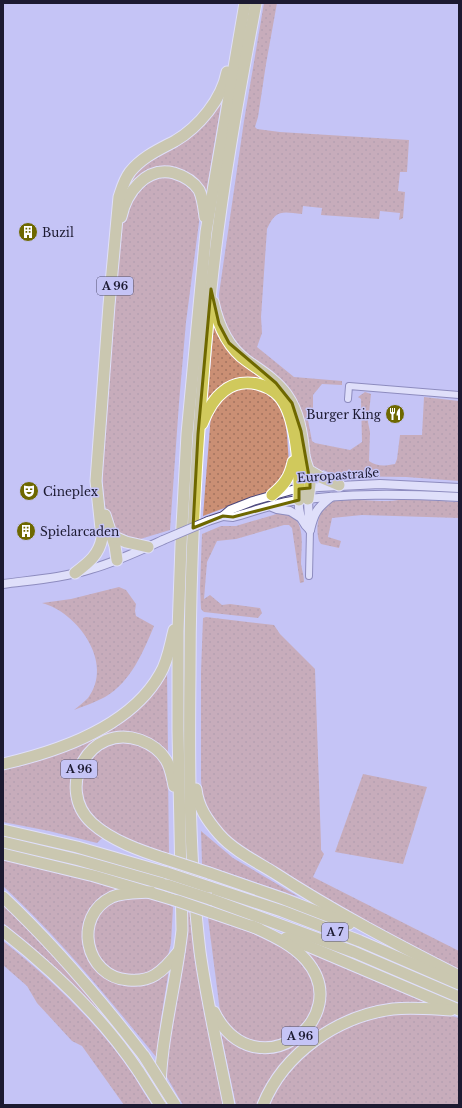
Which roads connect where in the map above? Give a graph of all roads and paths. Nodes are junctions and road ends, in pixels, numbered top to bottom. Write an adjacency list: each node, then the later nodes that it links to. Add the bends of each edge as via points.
1 (245, 3): 3 (highway, A 96)
2 (256, 3): 5 (highway, A 96, via 227,170)
3 (241, 22): 4 (highway, A 96); 20 (highway, via 233,36 226,75 212,106 189,130 148,155 137,165 124,182 119,197 96,481 97,503)
4 (206, 232): 20 (highway, A 96, via 199,190 182,175 167,171 155,173 137,185 121,215 100,467 101,499); 26 (highway, A 96, via 187,434 181,545)
5 (211, 289): 8 (highway, A 96); 10 (highway, A 96, via 219,324 229,343 239,355 276,383 292,403 301,431)
6 (459, 395): 7 (street, via 349,386)
7 (348, 399)
8 (198, 434): 9 (highway, via 215,399 223,391 242,384 258,384 277,393 286,407); 26 (highway, A 96)
9 (297, 459): 12 (highway); 17 (highway, via 293,462 287,480)
10 (308, 470): 11 (highway); 12 (highway, A 96, via 310,482)
11 (339, 486): 12 (main road, Europastraße); 13 (main road, Europastraße, via 395,484)
12 (304, 488): 16 (highway); 17 (main road, Europastraße)
13 (459, 488)
14 (332, 496): 15 (main road, Europastraße, via 410,494); 16 (main road, Europastraße); 19 (main road, via 314,515)
15 (459, 498)
16 (303, 500): 17 (main road, Europastraße); 18 (main road); 19 (main road)
17 (272, 501): 18 (main road, via 277,509 290,511); 21 (main road, Europastraße, bridge, via 230,510 223,516)
18 (301, 518): 19 (main road, via 303,525)
19 (310, 530): 24 (street)
20 (107, 533): 21 (highway, via 126,542); 22 (highway, A 96, via 116,546); 23 (highway, via 96,554)
21 (148, 547): 22 (main road, Europastraße)
22 (117, 560): 23 (main road, Europastraße)
23 (75, 574): 25 (main road, Europastraße)
24 (309, 576)
25 (3, 584)
26 (185, 600): 27 (highway); 28 (highway, A 96, via 190,632)
27 (176, 631): 29 (highway, via 160,673 144,696 125,714 105,727 60,747 27,759); 30 (highway, A 96)
28 (190, 748): 38 (highway, via 196,797 200,808 220,835 287,881); 42 (highway, A 96, via 192,850 198,930)
29 (3, 764)
30 (179, 809): 38 (highway, A 96, bridge, via 167,760 160,751 147,742 127,737 111,739 92,750 78,771 78,798 84,812 92,823 124,843); 39 (highway, A 96, via 182,912)
31 (3, 830): 41 (highway, A 7, bridge, via 167,872 296,916)
32 (3, 842): 43 (highway, A 7, bridge, via 79,860 210,899 354,952)
33 (3, 854): 34 (highway)
34 (151, 892): 36 (highway, bridge); 39 (highway, via 118,895 100,907 93,916 88,932 92,956 110,975 137,981 158,973)
35 (3, 897): 46 (highway, bridge, via 72,967 144,1056)
36 (252, 926): 42 (highway, A 96, via 296,951 313,969 319,984 319,998 315,1015 307,1029 291,1042 271,1047 243,1043 235,1039 220,1023); 44 (highway, A 7, via 308,946)
37 (3, 931): 45 (highway, A 96, bridge, via 50,970 87,1007 116,1041)
38 (380, 936): 40 (highway)
39 (180, 951): 45 (highway, A 96, via 162,1057)
40 (459, 976)
41 (459, 984)
42 (207, 997): 47 (highway, A 96)
43 (459, 997)
44 (459, 1011): 48 (highway, A 7, via 405,1008 349,1021 323,1035 305,1049 280,1075)
45 (160, 1105)
46 (175, 1105)
47 (229, 1105)
48 (263, 1105)

